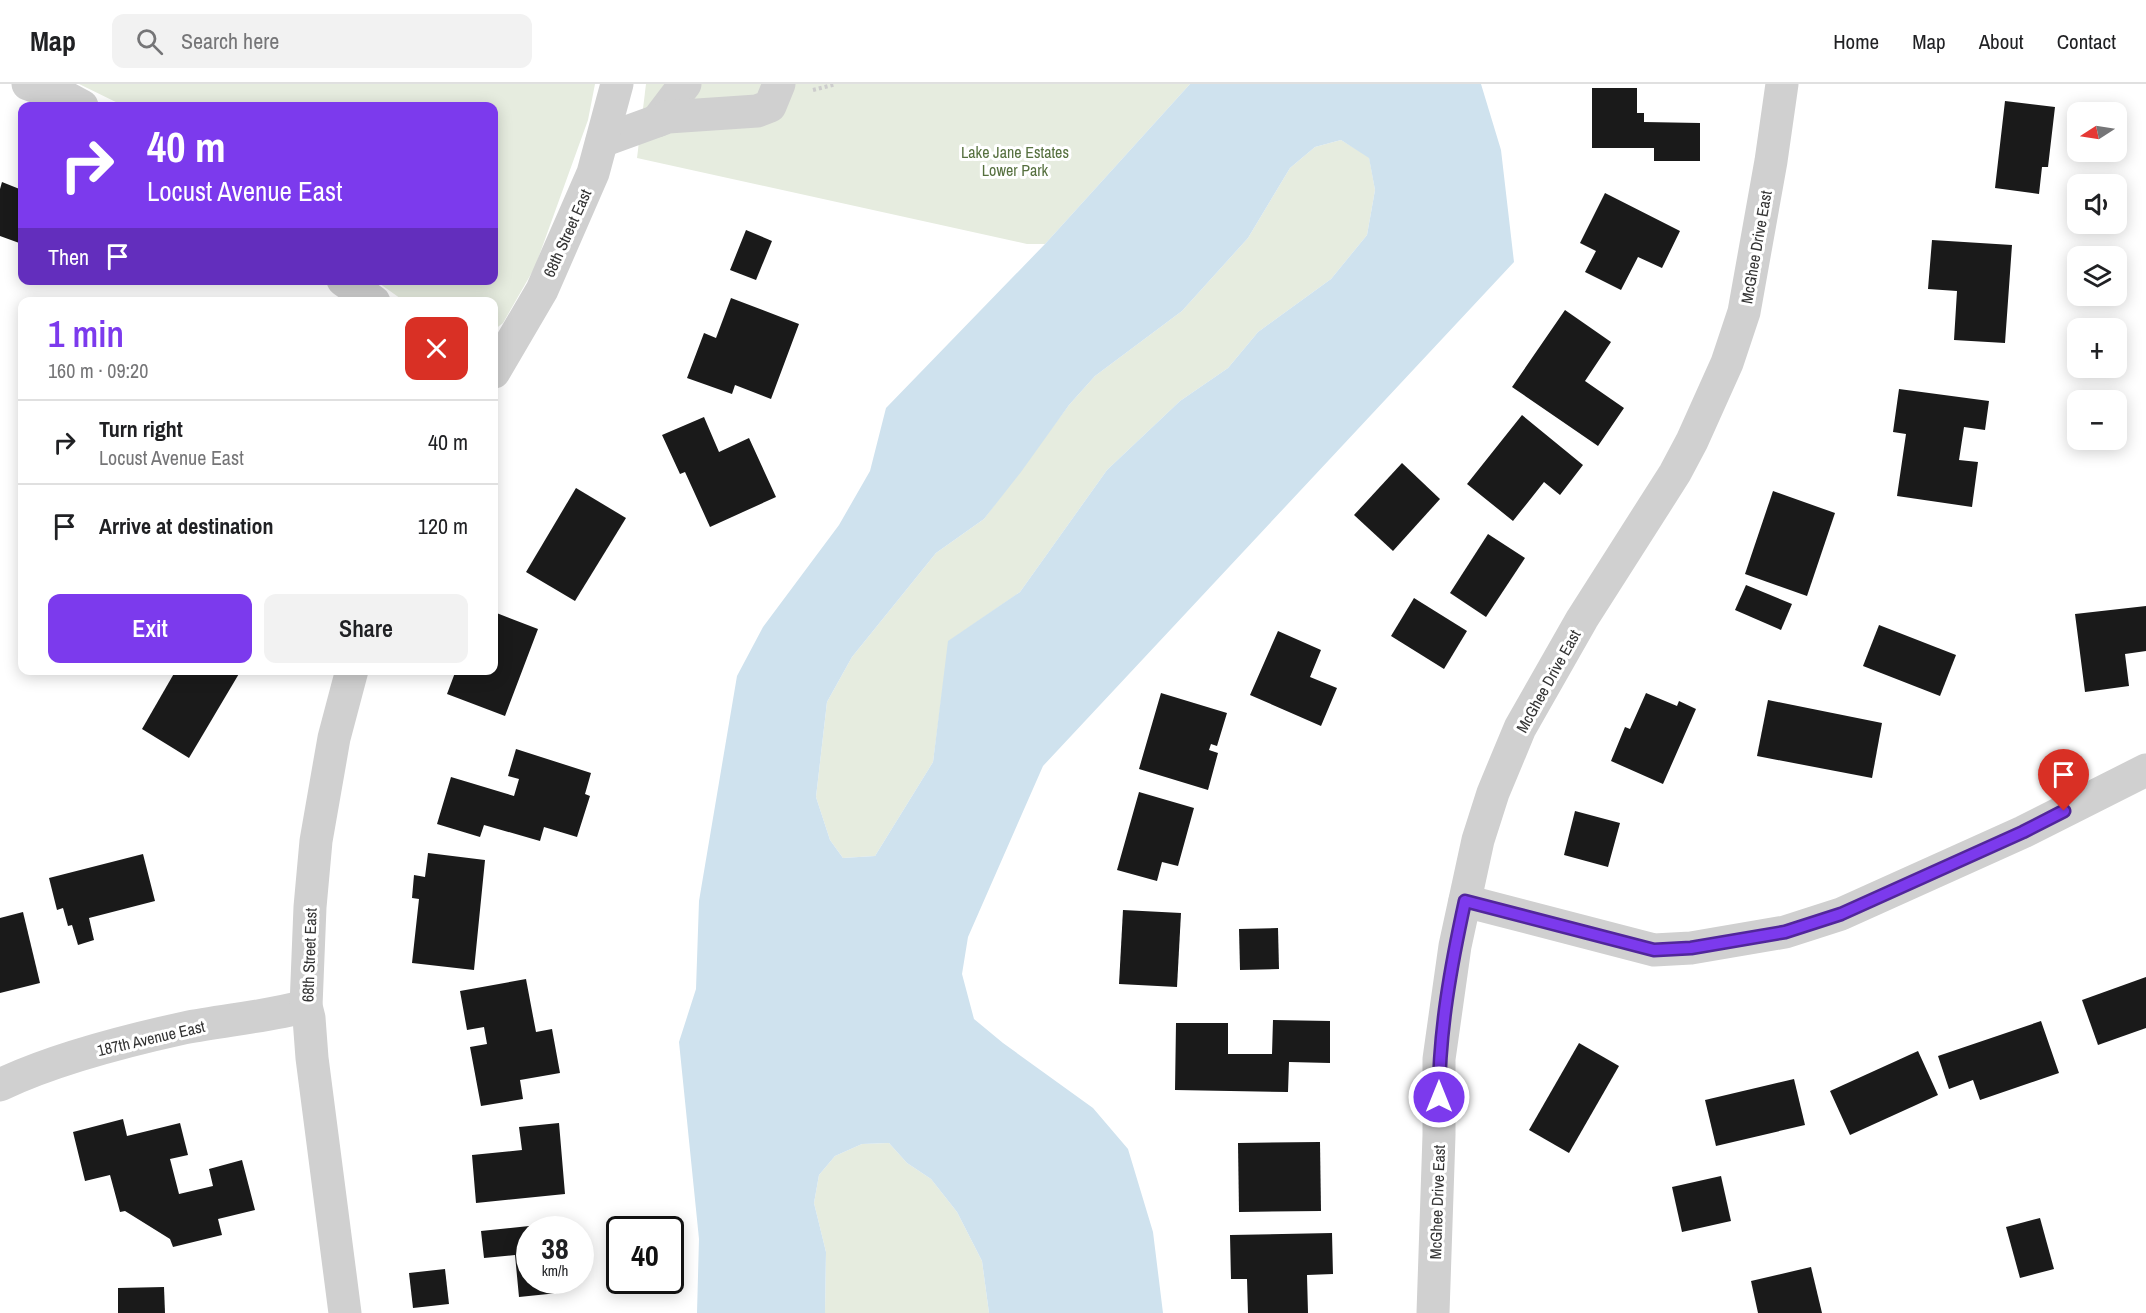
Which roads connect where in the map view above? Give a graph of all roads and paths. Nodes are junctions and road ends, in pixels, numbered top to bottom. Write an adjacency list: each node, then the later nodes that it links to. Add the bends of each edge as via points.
1 (28, 84): 6 (street)
2 (617, 84): 8 (street, 68th Street East)
3 (685, 84): 7 (street)
4 (779, 84): 7 (street, via 770,106 757,111)
5 (1782, 84): 14 (street, McGhee Drive East, via 1744,312 1727,363 1675,473 1582,619 1520,728 1478,840)
6 (74, 102)
7 (657, 121): 8 (street)
8 (602, 141): 11 (street, 68th Street East, via 593,173 542,290)
9 (350, 285): 10 (street)
10 (367, 297)
11 (498, 365)
12 (351, 675): 15 (street, 68th Street East, via 334,738 316,841)
13 (2146, 770): 14 (street, via 2023,832 1841,914 1785,932 1691,948 1654,950)
14 (1465, 901): 18 (street, McGhee Drive East, via 1439,1059)
15 (306, 1006): 16 (street, 187th Avenue East, via 184,1029 72,1057); 17 (street, 68th Street East)
16 (0, 1085)
17 (345, 1313)
18 (1433, 1313)

